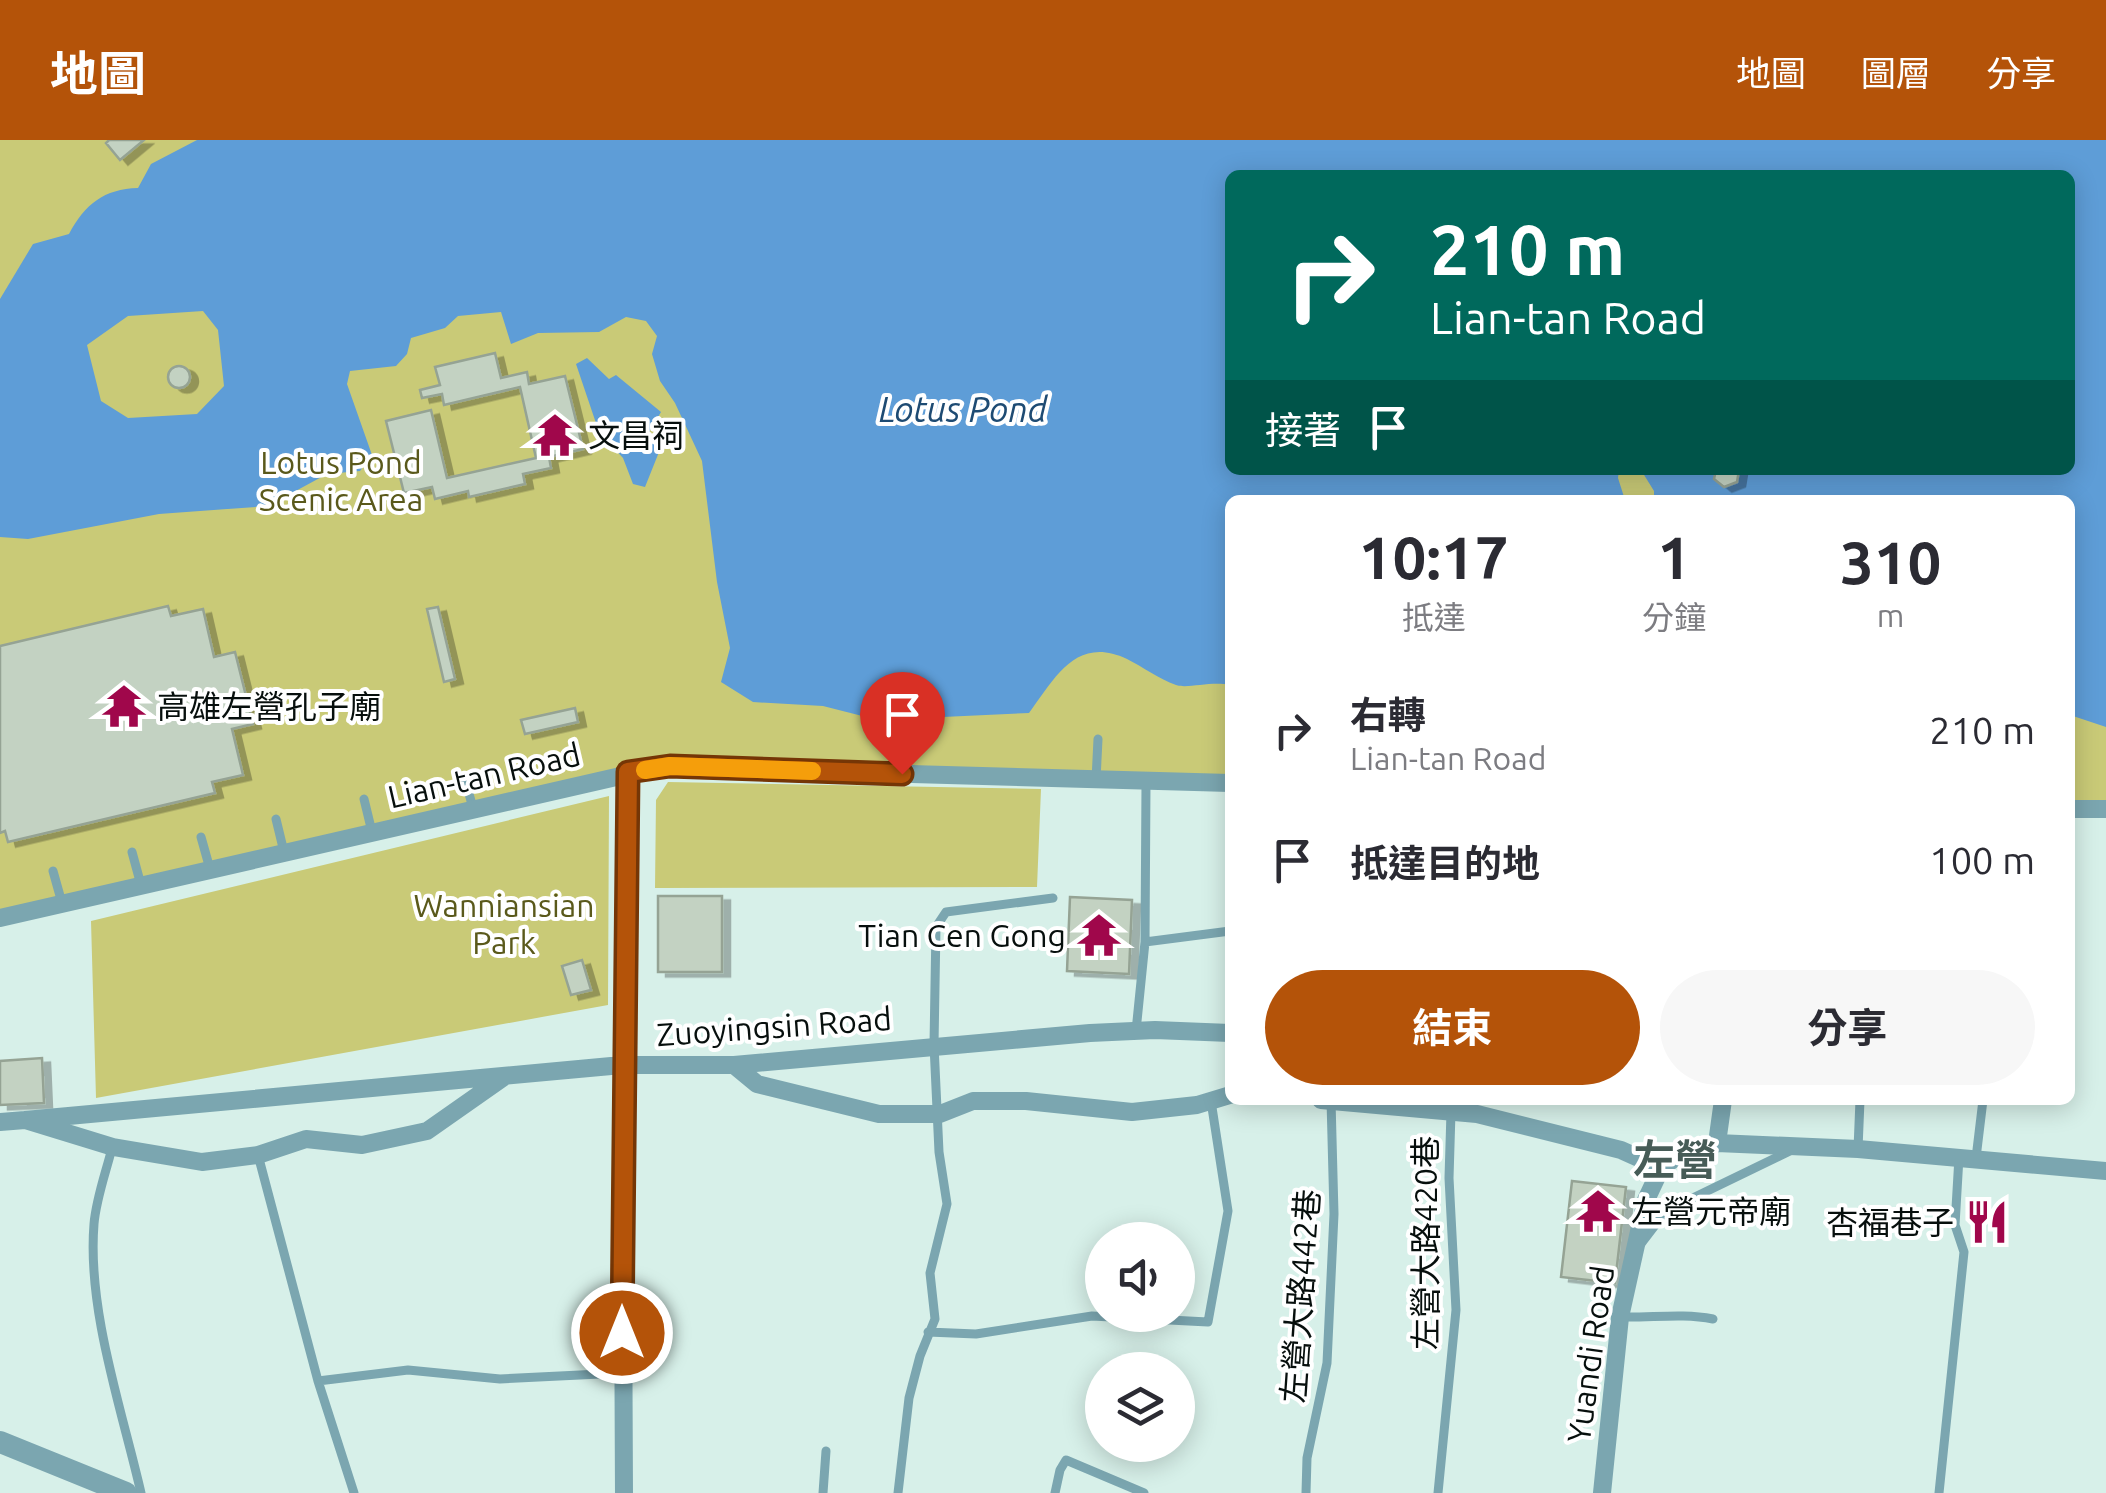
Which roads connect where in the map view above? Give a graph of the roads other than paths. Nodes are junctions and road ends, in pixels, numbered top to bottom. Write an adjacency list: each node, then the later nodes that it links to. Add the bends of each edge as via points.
1 (1098, 739): 4 (lane)
2 (628, 772): 4 (street, Lian-tan Road, via 670,766); 8 (street, Lian-tan Road); 27 (street)
3 (464, 776): 8 (lane)
4 (1096, 780): 5 (street, Lian-tan Road)
5 (1146, 783): 6 (street, Lian-tan Road); 23 (lane)
6 (1225, 784)
7 (364, 799): 12 (lane)
8 (473, 808): 12 (street, Lian-tan Road)
9 (2075, 809): 10 (street)
10 (2106, 809)
11 (276, 819): 15 (lane)
12 (372, 832): 15 (street, Lian-tan Road)
13 (201, 837): 16 (lane)
14 (132, 852): 18 (lane)
15 (284, 852): 16 (street, Lian-tan Road)
16 (210, 869): 18 (street, Lian-tan Road)
17 (53, 870): 20 (lane)
18 (140, 885): 20 (street, Lian-tan Road)
19 (1053, 898): 26 (lane, via 946,912 936,928)
20 (62, 904): 21 (street, Lian-tan Road)
21 (0, 918)
22 (1225, 932): 23 (lane)
23 (1144, 942): 24 (lane)
24 (1136, 1031): 25 (street, Zuoyingsin Road); 26 (street, Zuoyingsin Road)
25 (1225, 1032)
26 (934, 1045): 28 (street, Zuoyingsin Road); 38 (lane)
27 (622, 1065): 28 (street, Zuoyingsin Road); 29 (street, Zuoyingsin Road); 53 (street)
28 (734, 1066): 38 (street, via 757,1084 880,1114)
29 (504, 1077): 39 (street, Zuoyingsin Road); 45 (street, via 427,1131 362,1144 306,1139)
30 (1225, 1097): 31 (street)
31 (1211, 1101): 38 (street, via 1132,1112 973,1101); 52 (lane, via 1228,1211 1208,1322 1092,1316 976,1334)
32 (1328, 1105): 65 (lane, 左營大路442巷, via 1334,1214 1327,1363)
33 (1373, 1105): 37 (street)
34 (1721, 1105): 41 (street)
35 (1860, 1105): 44 (lane)
36 (1983, 1105): 46 (lane)
37 (1451, 1112): 47 (street, via 1621,1150); 66 (lane, 左營大路420巷, via 1456,1310)
38 (940, 1114): 52 (lane, via 947,1204 930,1273 935,1318)
39 (24, 1120): 40 (street, Zuoyingsin Road); 43 (street)
40 (0, 1122)
41 (1717, 1143): 42 (street); 47 (street, via 1682,1153)
42 (1800, 1146): 44 (street); 49 (lane, via 1666,1211)
43 (113, 1147): 45 (street, via 202,1162); 58 (lane, via 94,1223 96,1277)
44 (1858, 1149): 46 (street)
45 (258, 1155): 54 (lane)
46 (1968, 1158): 48 (street); 68 (lane, via 1955,1224 1964,1252)
47 (1661, 1168): 49 (street, Yuandi Road)
48 (2106, 1171)
49 (1635, 1251): 50 (street, Yuandi Road)
50 (1620, 1317): 51 (lane); 67 (street, Yuandi Road)
51 (1713, 1320)
52 (928, 1332): 62 (lane, via 909,1398)
53 (622, 1373): 54 (lane, via 500,1379 408,1370); 60 (street)
54 (318, 1381): 59 (lane)
55 (0, 1442): 57 (street)
56 (826, 1451): 61 (lane)
57 (126, 1493)
58 (142, 1493)
59 (354, 1493)
60 (624, 1493)
61 (823, 1493)
62 (898, 1493)
63 (1055, 1493): 64 (lane, via 1066,1460)
64 (1144, 1493)
65 (1306, 1493)
66 (1438, 1493)
67 (1602, 1493)
68 (1939, 1493)

